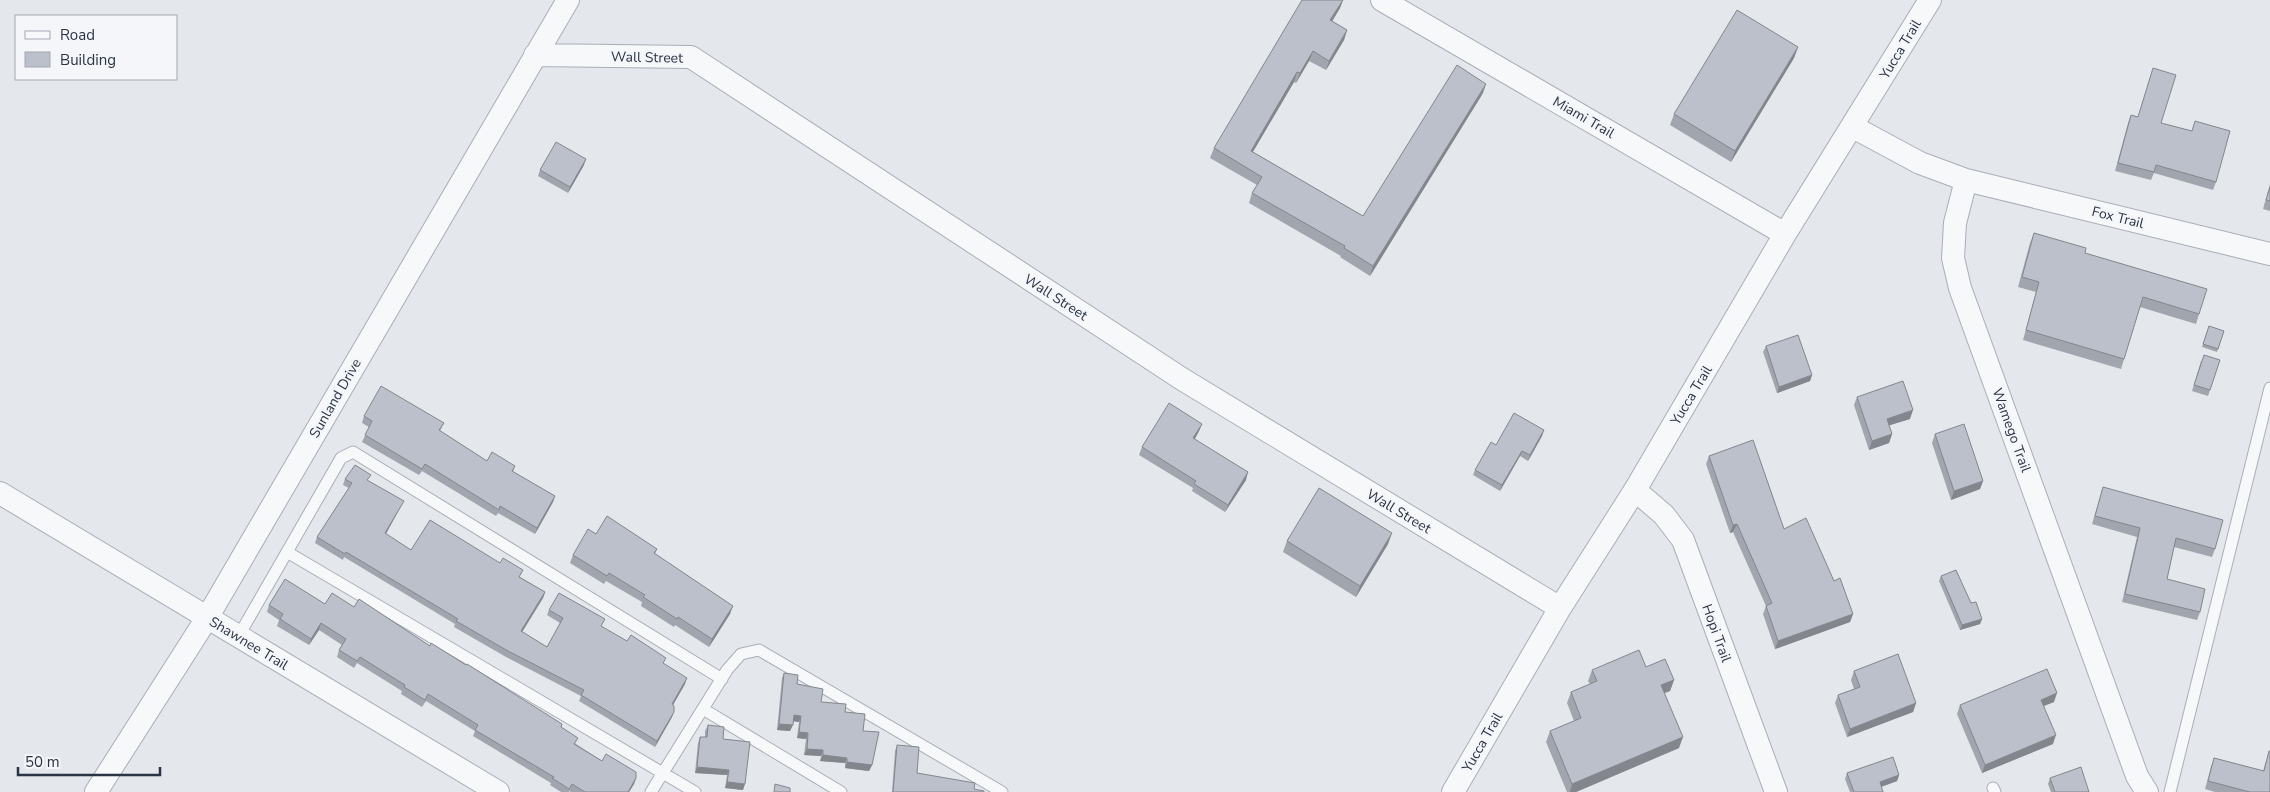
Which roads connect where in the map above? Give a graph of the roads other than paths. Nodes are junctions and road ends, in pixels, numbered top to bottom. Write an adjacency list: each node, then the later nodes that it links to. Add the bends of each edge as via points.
1 (568, 0): 4 (street, Sunland Drive)
2 (1382, 0): 7 (street, Miami Trail)
3 (1930, 0): 5 (street, Yucca Trail)
4 (535, 55): 13 (street, Wall Street, via 691,57 1182,379); 14 (street, Sunland Drive)
5 (1853, 127): 6 (street, via 1920,163); 7 (street, Yucca Trail)
6 (1966, 180): 8 (street, Fox Trail); 27 (street, Wamego Trail, via 1955,223 1953,258 1960,288 2137,776)
7 (1785, 234): 10 (street, Yucca Trail)
8 (2270, 254)
9 (2270, 388): 28 (lane)
10 (1635, 490): 13 (street, Yucca Trail); 26 (street, Hopi Trail, via 1664,516 1683,540)
11 (0, 493): 14 (street, Shawnee Trail)
12 (287, 552): 15 (lane); 16 (lane, via 341,458 353,452); 18 (lane)
13 (1560, 608): 25 (street, Yucca Trail)
14 (207, 618): 15 (street, Shawnee Trail); 19 (street, Sunland Drive)
15 (238, 637): 20 (street, Shawnee Trail)
16 (722, 679): 17 (lane); 24 (lane, via 741,654 759,650)
17 (703, 709): 18 (lane); 23 (lane)
18 (664, 772): 21 (lane); 22 (lane)
19 (96, 792)
20 (498, 792)
21 (651, 792)
22 (695, 792)
23 (841, 792)
24 (1002, 792)
25 (1453, 792)
26 (1776, 792)
27 (2147, 792)
28 (2170, 792)

